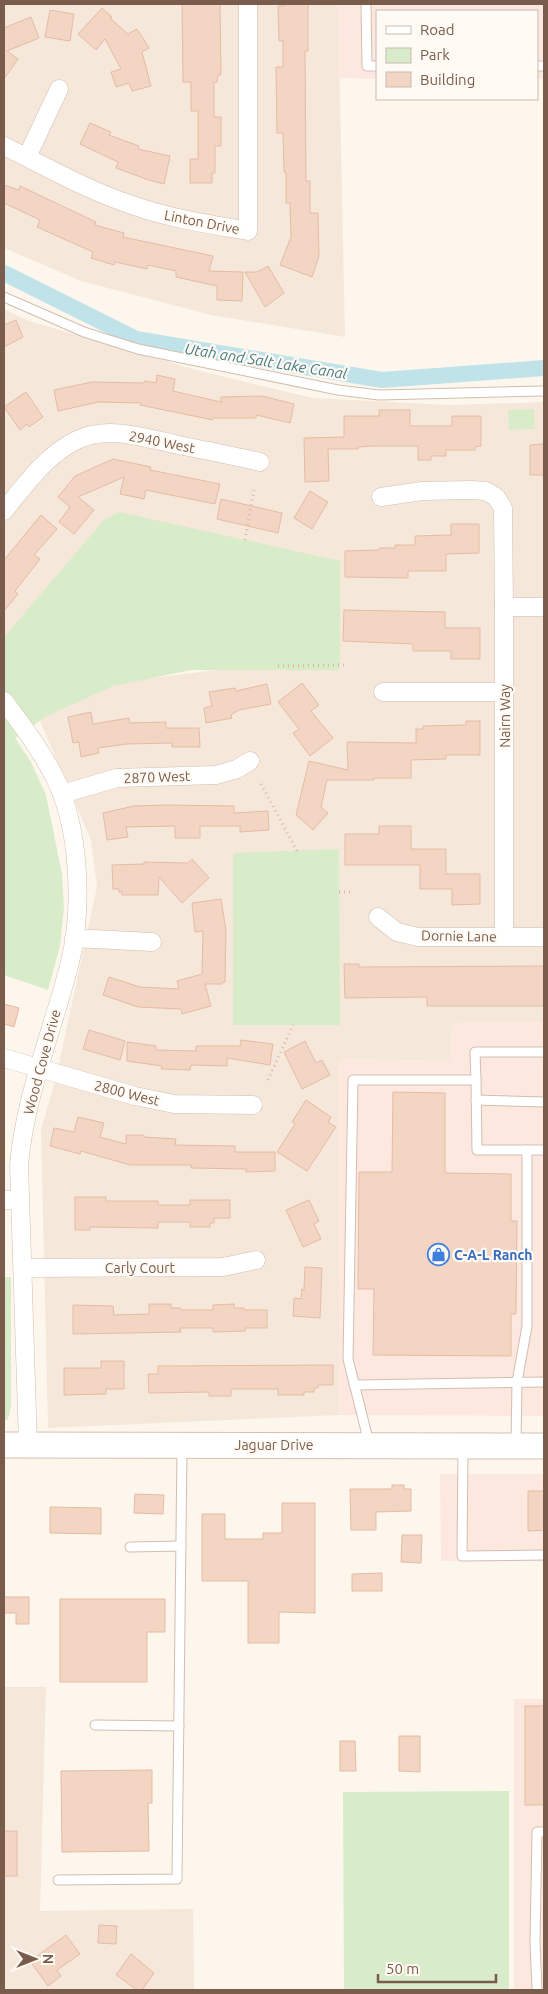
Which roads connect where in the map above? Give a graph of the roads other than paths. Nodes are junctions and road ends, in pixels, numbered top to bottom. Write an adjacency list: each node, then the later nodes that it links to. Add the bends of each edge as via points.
1 (248, 4): 6 (street, Linton Drive, via 248,231 129,204 96,192)
2 (366, 4): 3 (lane, via 367,66)
3 (376, 66)
4 (59, 89): 6 (street)
5 (4, 146): 6 (street, Linton Drive)
6 (27, 157)
7 (4, 297): 8 (lane, via 84,332 138,349 338,390 379,395)
8 (544, 391)
9 (260, 462): 11 (street, 2940 West, via 130,434 102,434 78,439 58,451)
10 (381, 497): 12 (street, Nairn Way, via 422,491 471,490 486,491 496,497 503,508 504,521)
11 (4, 511)
12 (504, 607): 13 (street); 15 (street, Nairn Way)
13 (544, 607)
14 (383, 692): 15 (street)
15 (505, 692): 20 (street, Nairn Way)
16 (4, 700): 18 (street, Wood Cove Drive, via 28,732)
17 (250, 761): 18 (street, 2870 West, via 216,775 117,778)
18 (62, 794): 22 (street, Wood Cove Drive, via 69,818 78,882)
19 (378, 917): 20 (street, Dornie Lane, via 397,932 418,937)
20 (504, 937): 21 (street, Dornie Lane)
21 (544, 937)
22 (74, 938): 23 (street); 26 (street, Wood Cove Drive)
23 (152, 942)
24 (544, 1052): 27 (lane, via 475,1052)
25 (4, 1058): 26 (street, 2800 West)
26 (39, 1068): 30 (street, 2800 West, via 174,1104); 33 (street, Wood Cove Drive, via 21,1141)
27 (476, 1080): 28 (lane); 38 (lane, via 353,1080 348,1359)
28 (476, 1100): 29 (lane); 31 (lane, via 477,1150)
29 (544, 1102)
30 (253, 1105)
31 (527, 1150): 32 (lane); 36 (lane, via 527,1326)
32 (544, 1150)
33 (12, 1200): 35 (street, Wood Cove Drive)
34 (256, 1260): 35 (street, Carly Court, via 223,1267)
35 (24, 1268): 39 (street, Wood Cove Drive)
36 (517, 1382): 37 (lane); 38 (lane); 43 (lane)
37 (544, 1382)
38 (354, 1385): 41 (lane)
39 (16, 1445): 40 (main road, Jaguar Drive)
40 (182, 1445): 41 (main road, Jaguar Drive); 45 (lane)
41 (369, 1445): 42 (main road, Jaguar Drive)
42 (463, 1445): 43 (main road, Jaguar Drive); 47 (lane, via 462,1556)
43 (516, 1445): 44 (main road, Jaguar Drive)
44 (544, 1446)
45 (181, 1546): 46 (lane); 49 (lane)
46 (130, 1547)
47 (544, 1555)
48 (95, 1725): 49 (lane)
49 (179, 1726): 51 (lane, via 177,1879)
50 (544, 1832): 52 (lane, via 537,1832)
51 (58, 1880)
52 (537, 1990)

